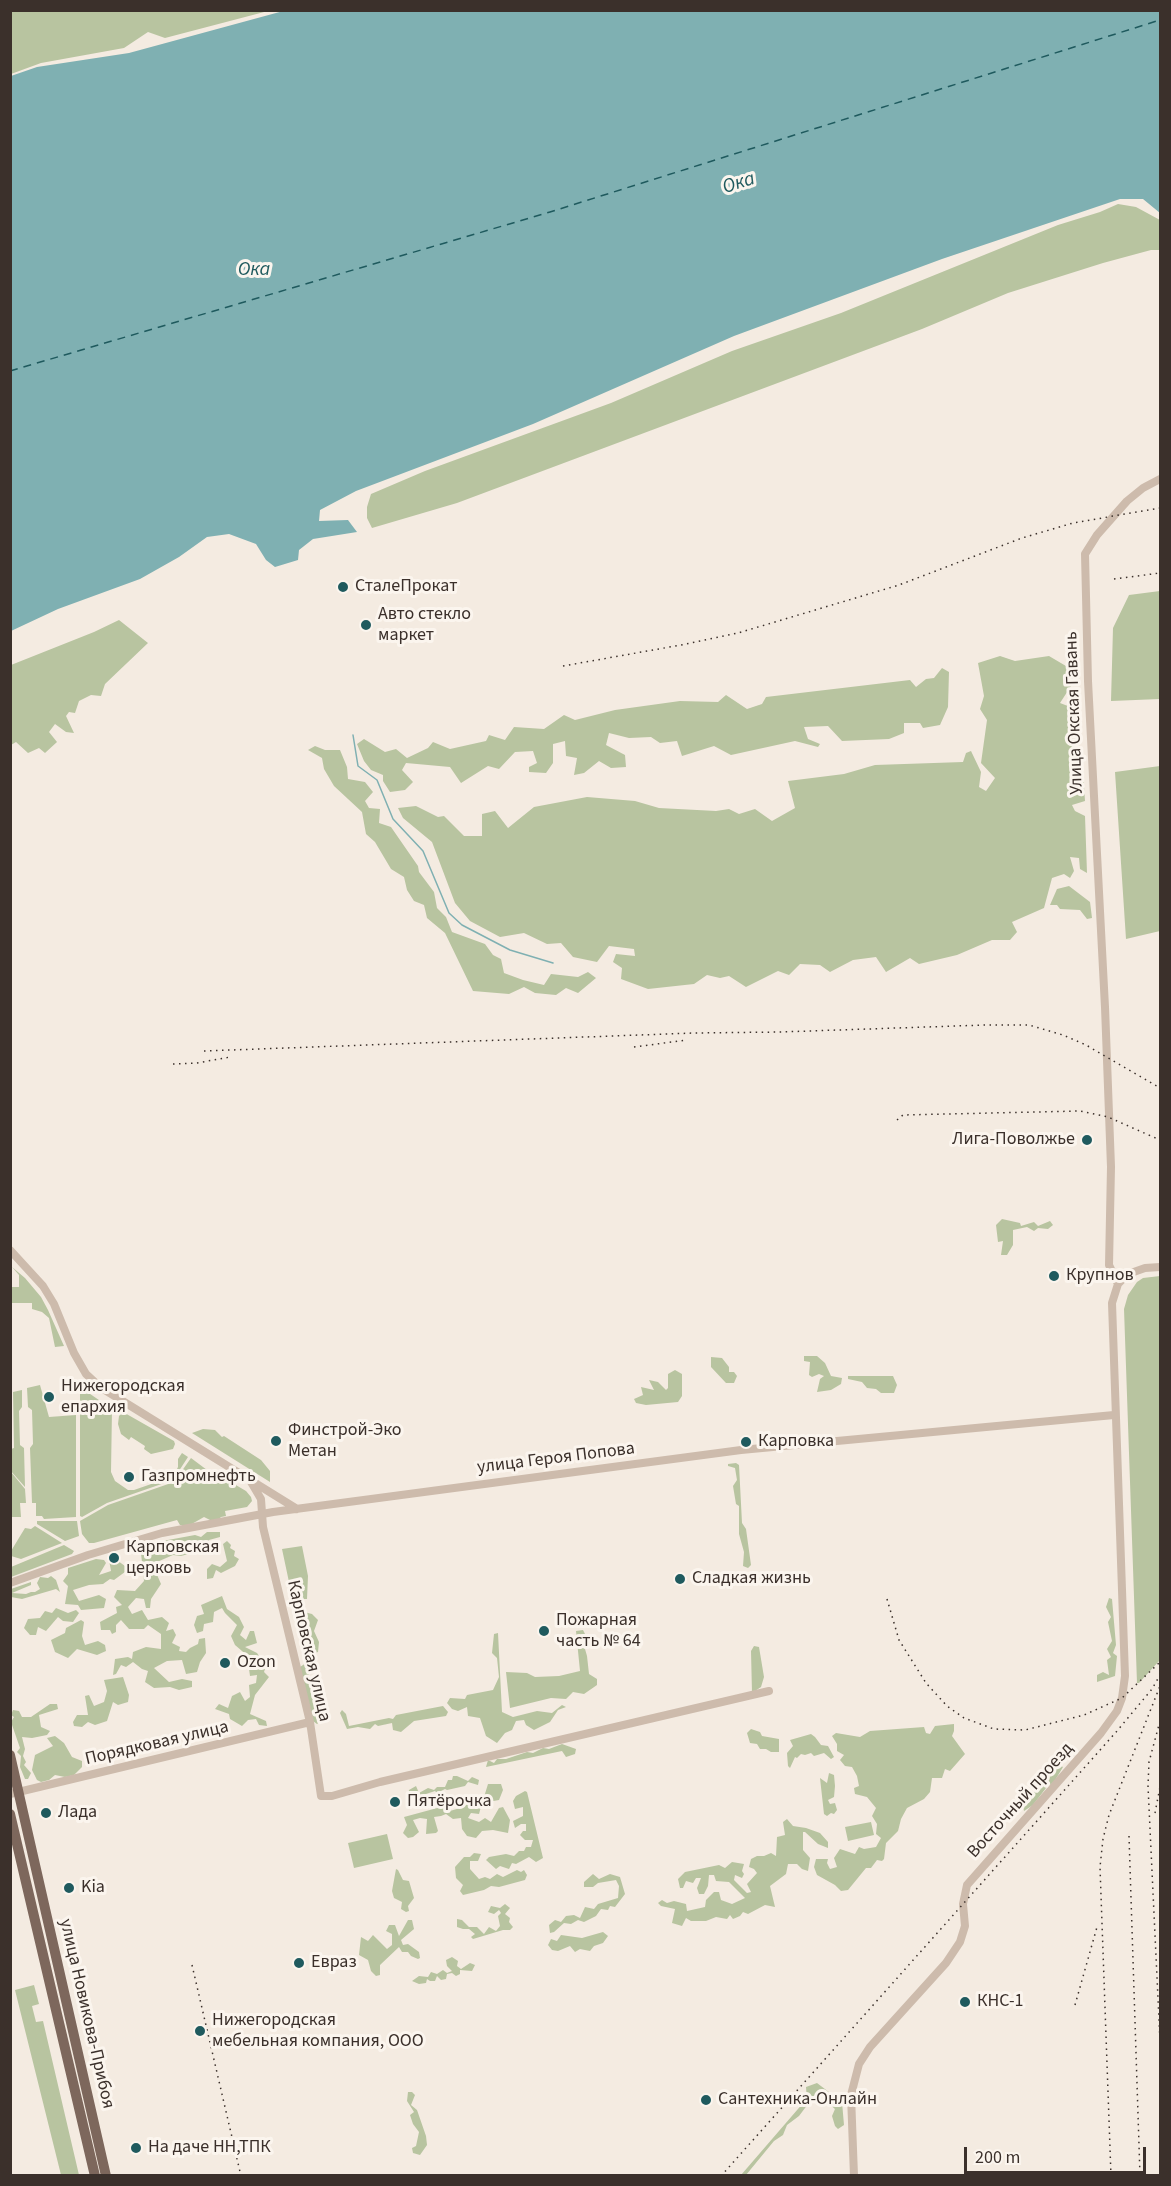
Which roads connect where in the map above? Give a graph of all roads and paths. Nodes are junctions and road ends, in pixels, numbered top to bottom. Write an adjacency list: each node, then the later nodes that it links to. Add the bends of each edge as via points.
1 (1161, 479): 4 (street, Улица Окская Гавань, via 1127,501 1085,554 1111,1167 1109,1266)
2 (10, 1251): 6 (street, via 43,1286 86,1374 100,1387)
3 (1161, 1267): 4 (street, via 1128,1274)
4 (1118, 1284): 5 (street, Восточный проезд, via 1112,1303)
5 (1114, 1414): 7 (street, улица Героя Попова, via 741,1450); 17 (street, Восточный проезд, via 1125,1676 1122,1698 1101,1733 967,1885 963,1904 965,1926 960,1942 859,2064 851,2095)
6 (251, 1482): 7 (street); 8 (street, Карповская улица, via 259,1493)
7 (297, 1509): 8 (street, улица Героя Попова)
8 (262, 1514): 9 (street, улица Героя Попова, via 162,1533); 11 (street, Карповская улица)
9 (10, 1583)
10 (769, 1691): 11 (street, Карповская улица, via 332,1796 321,1796)
11 (310, 1722): 13 (street, Порядковая улица)
12 (10, 1755): 13 (main road, улица Новикова-Прибоя)
13 (15, 1793): 16 (main road, улица Новикова-Прибоя)
14 (10, 1814): 15 (main road, улица Новикова-Прибоя)
15 (95, 2175)
16 (106, 2175)
17 (854, 2175)

